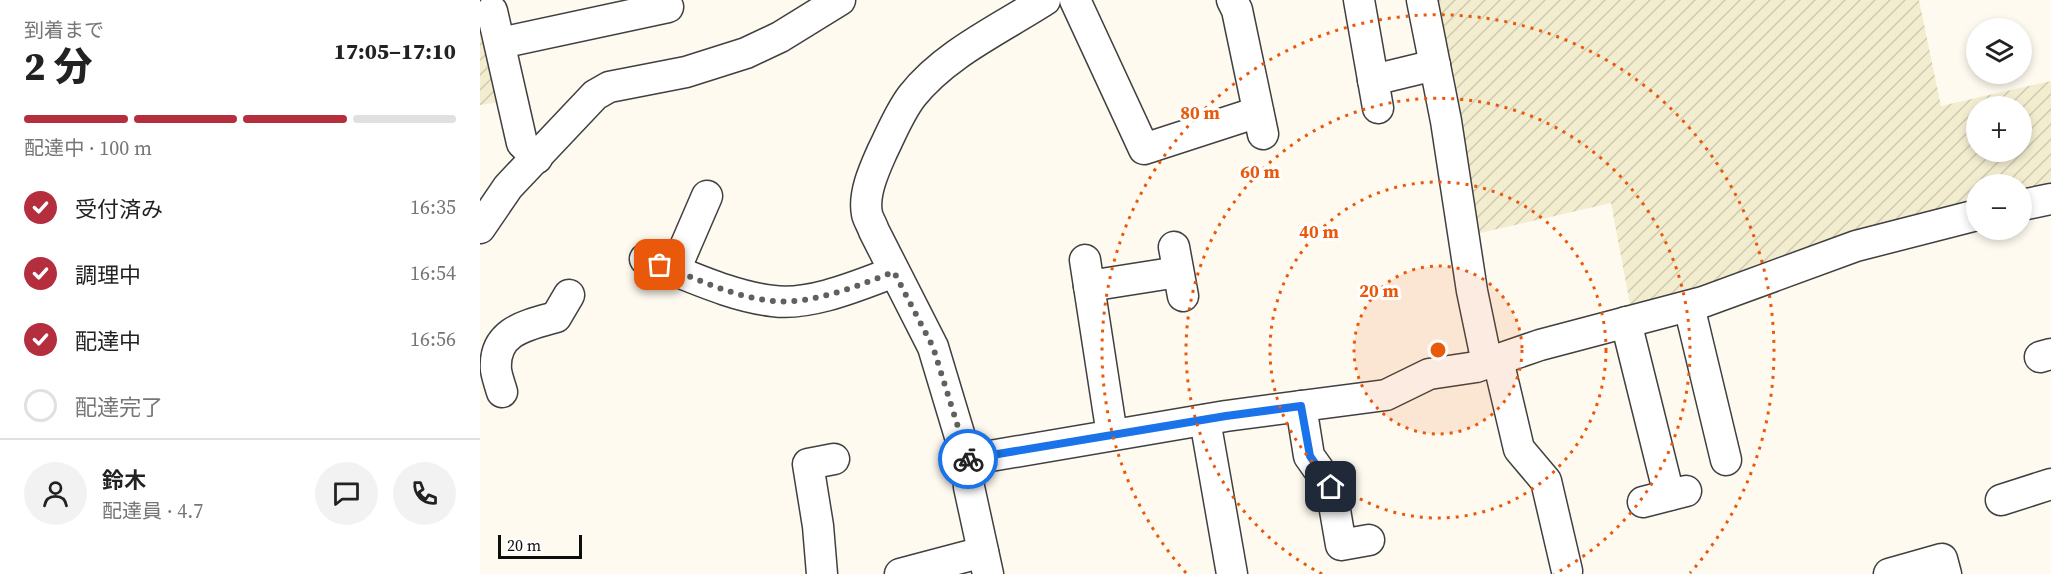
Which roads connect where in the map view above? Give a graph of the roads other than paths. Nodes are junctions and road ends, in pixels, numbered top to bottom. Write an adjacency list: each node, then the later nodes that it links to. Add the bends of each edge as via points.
1 (840, 0): 11 (street, via 780,38 746,53 686,72 609,87 596,95)
2 (1045, 0): 19 (street, via 960,53 930,77 895,124 867,196 867,213)
3 (1075, 0): 4 (street, via 1144,149 1261,123)
4 (1232, 0)
5 (1359, 0): 10 (street, via 1375,94)
6 (1422, 0): 10 (street)
7 (650, 6): 9 (street)
8 (492, 10): 9 (street)
9 (500, 43): 11 (street, via 522,142)
10 (1435, 65): 24 (street, via 1472,291)
11 (537, 158): 16 (street, via 508,187)
12 (2051, 199): 13 (street)
13 (2032, 203)
14 (709, 207): 18 (street)
15 (1966, 218): 21 (street, via 1856,246)
16 (480, 228)
17 (645, 259): 18 (street)
18 (675, 270): 19 (street, via 736,293 775,302 790,312 805,299)
19 (894, 272): 30 (street, via 933,347)
20 (1178, 272): 28 (street, via 1087,273)
21 (1689, 306): 23 (street); 31 (street)
22 (563, 315): 25 (street, via 510,333 500,345 496,369)
23 (1626, 322): 24 (street); 33 (street)
24 (1493, 362): 26 (street, via 1429,374 1386,395); 38 (street, via 1518,449 1546,481)
25 (499, 393)
26 (1301, 406): 27 (street); 35 (street, via 1310,456 1331,487 1341,545)
27 (1204, 420): 28 (street); 37 (street)
28 (1112, 435): 30 (street)
29 (834, 459): 39 (street, via 808,464)
30 (967, 460): 36 (street)
31 (1726, 460)
32 (2051, 484): 34 (street)
33 (1666, 496)
34 (2001, 500)
35 (1369, 540)
36 (985, 563): 40 (street)
37 (1221, 563)
38 (1567, 571)
39 (822, 574)
40 (900, 574)
41 (1889, 574): 42 (street, via 1942,559)
42 (1946, 574)

